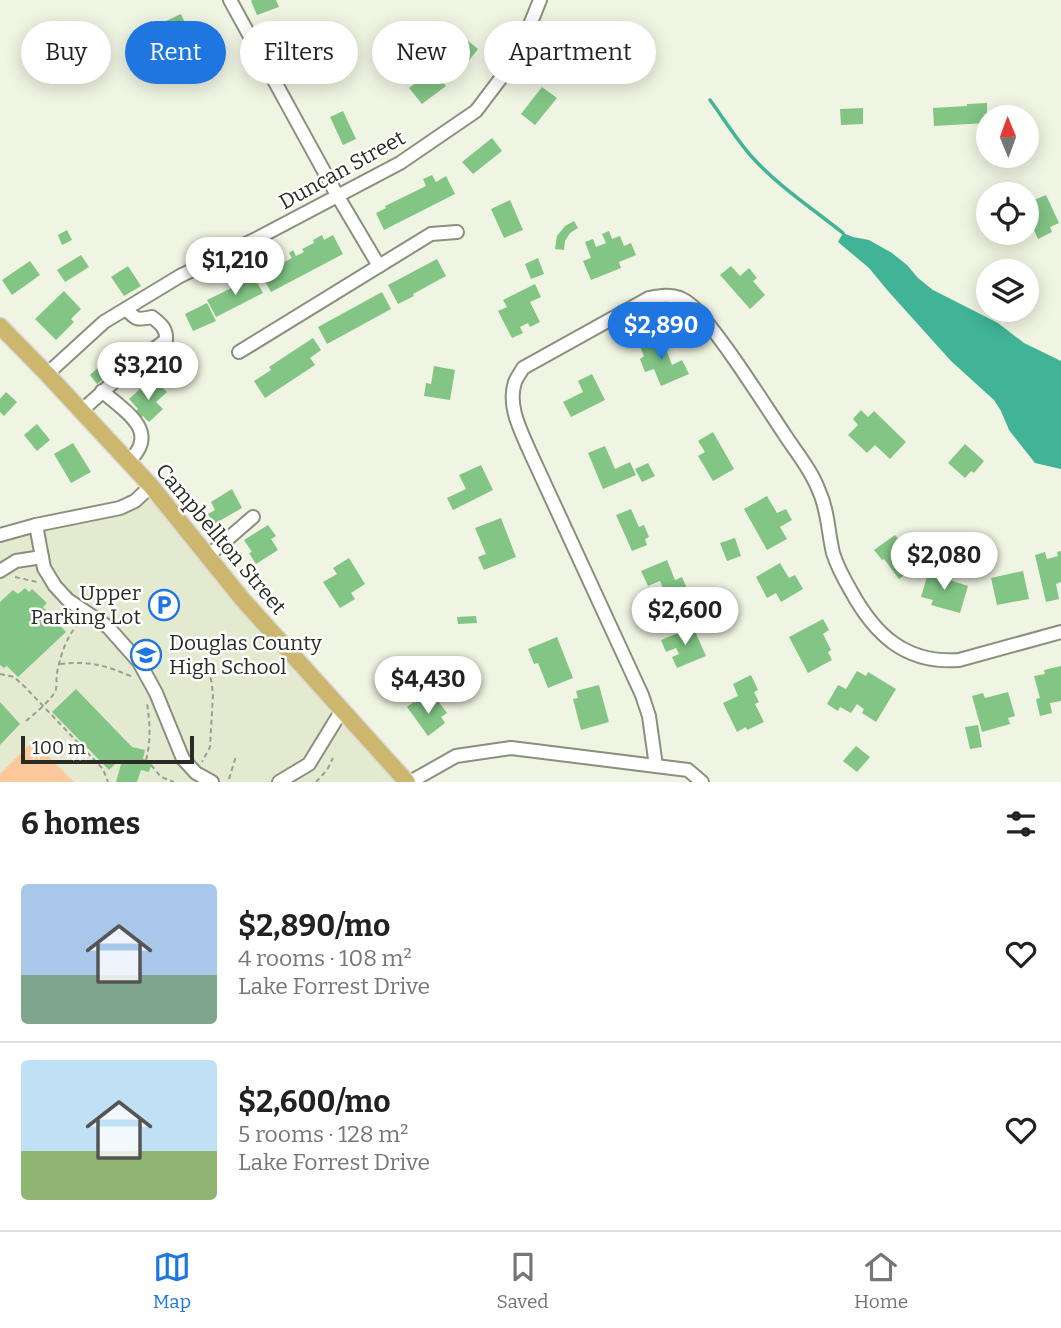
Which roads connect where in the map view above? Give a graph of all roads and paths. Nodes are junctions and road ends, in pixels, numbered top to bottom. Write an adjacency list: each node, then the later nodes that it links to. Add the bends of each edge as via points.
1 (230, 0): 3 (street)
2 (540, 0): 3 (street, Duncan Street, via 521,47 476,111 400,163)
3 (337, 195): 5 (street); 6 (street, Duncan Street)
4 (457, 232): 5 (street, via 431,234)
5 (379, 266): 8 (street)
6 (126, 309): 9 (street, Duncan Street, via 104,322); 10 (street, via 134,318 152,317 162,325 166,340)
7 (0, 326): 9 (main road, Campbellton Street)
8 (239, 352)
9 (47, 374): 11 (main road, Campbellton Street)
10 (102, 391): 11 (street); 12 (street, via 134,418 141,433 137,454)
11 (81, 411): 12 (main road, Campbellton Street)
12 (128, 462): 13 (main road, Campbellton Street)
13 (151, 486): 15 (street, via 120,508); 17 (main road, Campbellton Street)
14 (253, 517): 17 (street)
15 (36, 525): 16 (street); 18 (street)
16 (0, 535)
17 (208, 556): 29 (main road, Campbellton Street)
18 (42, 557): 19 (street, via 16,561); 36 (street, via 55,586 108,628 139,662 183,759)
19 (4, 573): 20 (path)
20 (38, 582)
21 (73, 617): 23 (path, via 80,622 69,635)
22 (1061, 632): 35 (street, via 959,660 928,659 896,646 872,625 851,592 834,556 819,490 750,382 699,312 681,298 649,298 523,368 512,401 530,452 642,695)
23 (59, 664): 25 (path, via 89,663 136,679); 28 (path, via 57,688)
24 (200, 664): 36 (path, via 211,679 212,719 210,747)
25 (132, 672)
26 (0, 674): 28 (path, via 13,677)
27 (146, 701): 33 (path, via 150,726)
28 (43, 706): 30 (path); 38 (path, via 103,769)
29 (342, 710): 41 (street, via 309,764); 43 (main road, Campbellton Street)
30 (26, 721)
31 (236, 756): 37 (path)
32 (333, 758): 42 (path)
33 (146, 760)
34 (151, 765): 39 (path, via 161,777)
35 (656, 766): 43 (street, via 511,748 456,757); 44 (street, via 688,770)
36 (197, 773): 40 (street)
37 (229, 779)
38 (108, 782)
39 (174, 782)
40 (212, 782)
41 (279, 782)
42 (316, 782)
43 (408, 782)
44 (702, 782)

